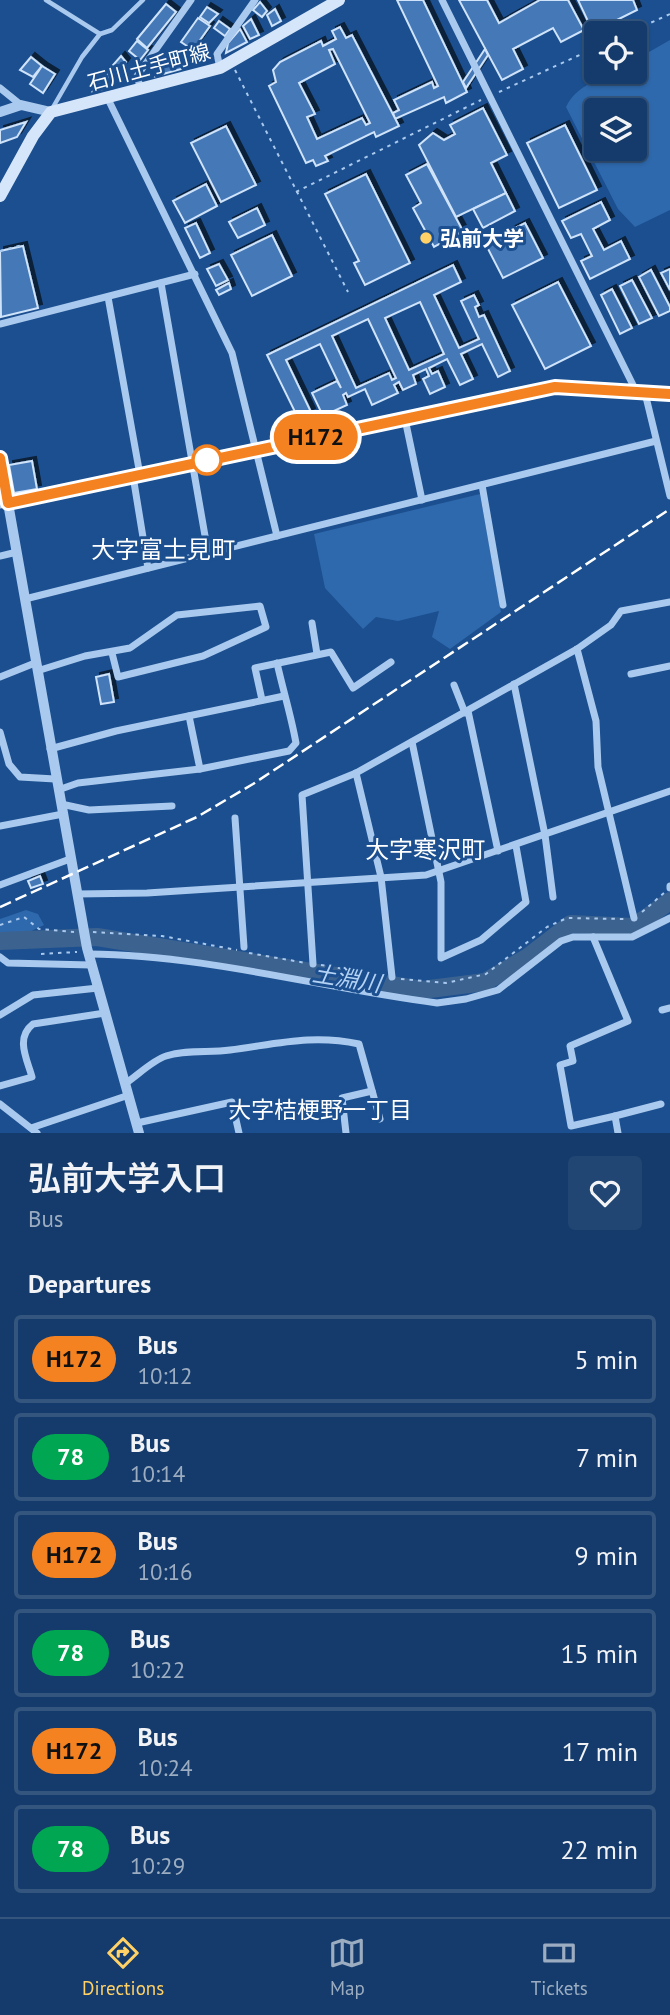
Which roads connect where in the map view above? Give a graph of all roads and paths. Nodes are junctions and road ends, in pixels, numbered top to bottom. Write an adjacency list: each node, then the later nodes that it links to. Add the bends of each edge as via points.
1 (46, 0): 9 (lane)
2 (144, 0): 9 (lane, via 113,30)
3 (191, 0): 13 (street, via 137,76)
4 (256, 0): 11 (street, via 217,54)
5 (339, 0): 11 (main road, 石川土手町線)
6 (442, 0): 14 (street)
7 (670, 14): 8 (path)
8 (647, 24)
9 (100, 34): 18 (lane)
10 (584, 53): 14 (path)
11 (226, 65): 13 (main road, 石川土手町線); 19 (path)
12 (0, 88): 16 (street)
13 (141, 90): 15 (main road, 石川土手町線)
14 (489, 96): 19 (path); 28 (street)
15 (107, 99): 18 (main road, 石川土手町線); 23 (street)
16 (21, 105): 17 (street); 18 (street)
17 (0, 112)
18 (51, 112): 20 (main road)
19 (296, 192): 25 (path)
20 (0, 196)
21 (22, 245): 22 (path)
22 (0, 251)
23 (195, 274): 24 (street); 33 (street, via 232,353)
24 (161, 283): 26 (street); 35 (street)
25 (348, 292)
26 (108, 298): 27 (street); 36 (street)
27 (0, 324)
28 (636, 391): 29 (street); 31 (street, via 555,387)
29 (645, 393): 30 (street); 32 (street)
30 (670, 394)
31 (405, 419): 33 (street); 39 (street)
32 (656, 441): 37 (street); 38 (street)
33 (255, 450): 35 (street); 41 (street)
34 (0, 458): 40 (street)
35 (194, 463): 36 (street); 43 (street)
36 (137, 475): 40 (street); 45 (street)
37 (482, 485): 39 (street); 48 (street)
38 (670, 496)
39 (422, 500): 41 (street)
40 (4, 504): 42 (street)
41 (277, 536): 43 (street)
42 (17, 552): 44 (street); 46 (street)
43 (208, 553): 45 (street)
44 (0, 556)
45 (148, 568): 46 (street)
46 (25, 599): 56 (street)
47 (670, 602): 50 (street, via 621,611 611,625)
48 (503, 605)
49 (312, 623): 52 (street)
50 (577, 649): 59 (street); 74 (street, via 596,721 598,766)
51 (111, 653): 51 (street, via 118,677 203,656 266,627 260,606 177,615 130,648); 56 (street)
52 (317, 654): 53 (street, via 331,652 353,688); 54 (street)
53 (391, 662)
54 (277, 663): 61 (street); 62 (street, via 255,668)
55 (670, 666): 57 (street)
56 (36, 667): 58 (street); 67 (street)
57 (631, 674)
58 (0, 677)
59 (514, 684): 63 (street); 77 (street)
60 (454, 685): 63 (street)
61 (284, 696): 62 (street); 68 (street, via 296,743 289,751)
62 (262, 699): 64 (street)
63 (467, 712): 66 (street); 79 (street)
64 (190, 716): 67 (street); 68 (street)
65 (0, 732): 70 (street, via 9,764 20,777)
66 (412, 742): 69 (street); 81 (street)
67 (50, 749): 70 (street)
68 (200, 769): 70 (street)
69 (356, 773): 82 (street); 83 (street, via 302,795)
70 (57, 785): 73 (street)
71 (670, 790): 74 (street)
72 (172, 806): 73 (street)
73 (62, 809): 76 (street); 80 (street)
74 (608, 814): 77 (street); 88 (street)
75 (235, 818): 85 (street)
76 (0, 826)
77 (545, 835): 78 (street); 87 (street)
78 (516, 846): 79 (street); 81 (street, via 526,902 481,940 441,958)
79 (498, 851): 81 (street)
80 (70, 859): 84 (street); 86 (street)
81 (438, 872): 82 (street)
82 (381, 877): 83 (street); 100 (street)
83 (308, 881): 85 (street); 98 (street)
84 (0, 885)
85 (239, 887): 86 (street); 93 (street)
86 (77, 894): 91 (street)
87 (553, 897)
88 (634, 918)
89 (670, 918): 92 (street, via 632,937)
90 (0, 925): 91 (path, via 24,917 39,929)
91 (85, 932): 95 (street)
92 (593, 936): 95 (street, via 561,941 498,990 437,1003 244,970 121,954); 110 (street, via 628,1021 570,1046 573,1061 560,1065 571,1126)
93 (244, 947)
94 (38, 955): 95 (path)
95 (89, 956): 97 (street); 101 (street)
96 (0, 957): 97 (street)
97 (8, 962): 99 (street)
98 (313, 964)
99 (0, 967)
100 (392, 977)
101 (98, 988): 102 (street); 103 (street, via 33,995)
102 (105, 1013): 104 (street); 105 (street, via 27,1028 22,1044 32,1077)
103 (0, 1015)
104 (126, 1083): 106 (street, via 162,1057 308,1038 359,1044); 107 (street)
105 (0, 1086)
106 (372, 1091): 111 (street); 115 (street, via 342,1098)
107 (129, 1095): 112 (street); 113 (street)
108 (0, 1104): 113 (street)
109 (661, 1104): 110 (street)
110 (615, 1116): 116 (street)
111 (380, 1119)
112 (138, 1128): 114 (street, via 232,1102)
113 (34, 1130)
114 (239, 1133)
115 (346, 1133)
116 (618, 1133)

